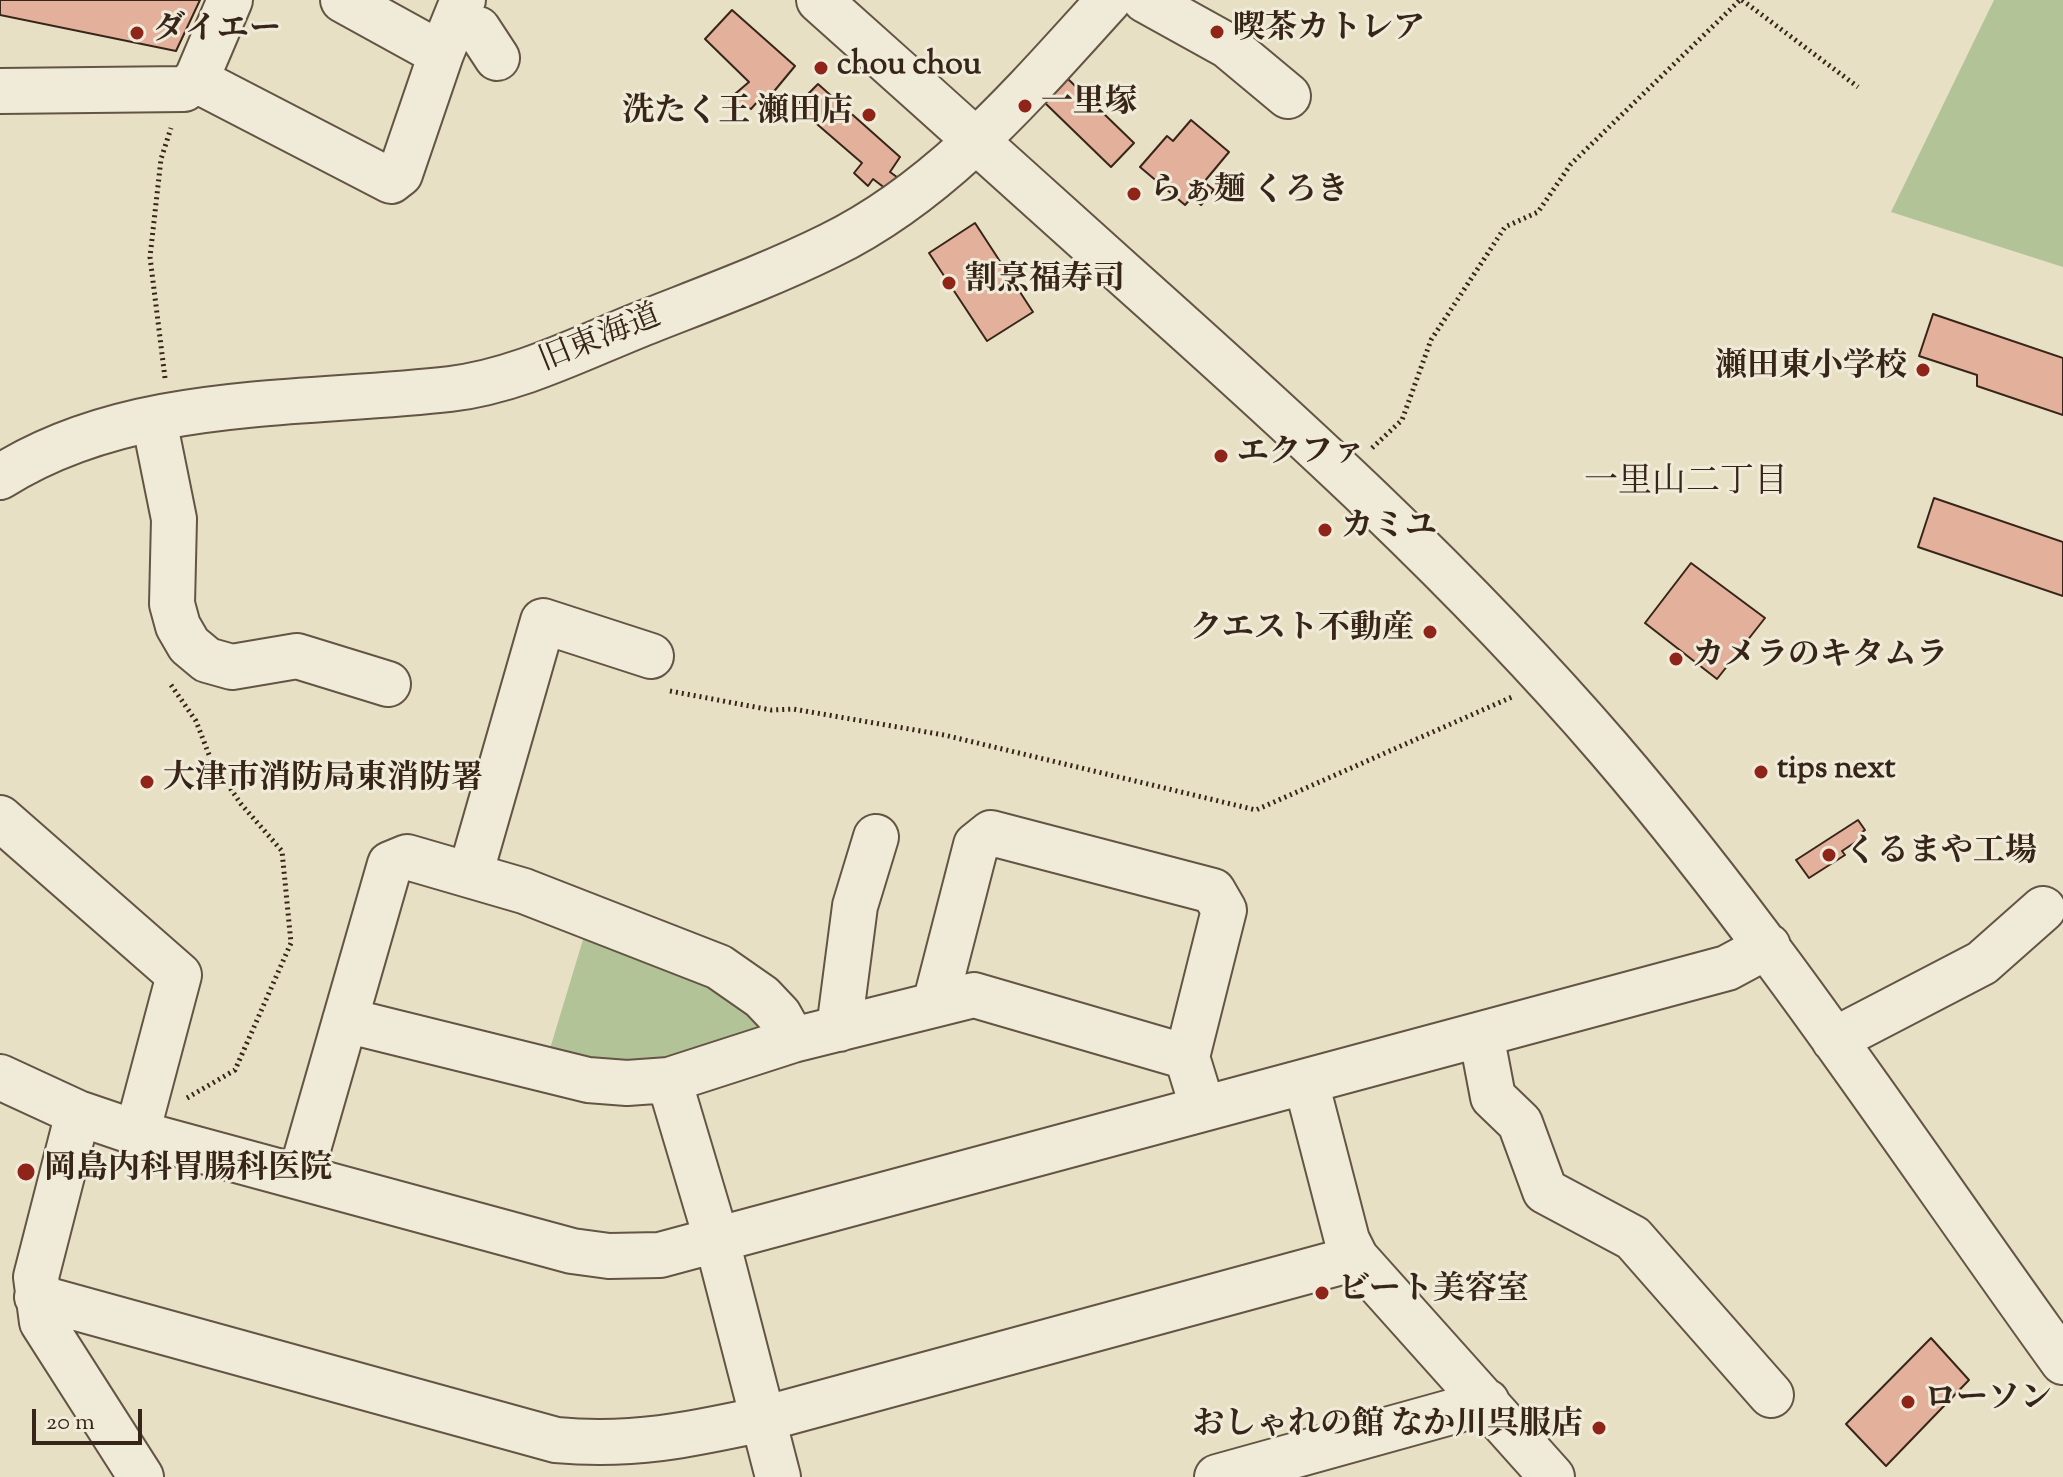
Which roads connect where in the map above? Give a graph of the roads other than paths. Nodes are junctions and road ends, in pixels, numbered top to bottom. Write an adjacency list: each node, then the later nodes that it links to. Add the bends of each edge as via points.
1 (230, 0): 8 (street)
2 (343, 0): 7 (street)
3 (819, 0): 12 (street)
4 (1109, 0): 12 (street, 旧東海道)
5 (1145, 0): 10 (street, via 1228,46)
6 (478, 22): 7 (street); 11 (street)
7 (441, 54): 8 (street, via 400,174 391,181)
8 (190, 84): 9 (street)
9 (0, 91)
10 (1288, 96)
11 (444, 122)
12 (976, 141): 13 (street, 旧東海道, via 906,199 831,246 516,375 453,389); 21 (street, via 1346,473 1609,749)
13 (161, 418): 14 (street, 旧東海道, via 30,458); 16 (street, via 174,519 172,604 189,645 207,660 232,667 297,656)
14 (0, 477)
15 (661, 673): 19 (street, via 543,621)
16 (388, 684)
17 (0, 818): 34 (street, via 179,975)
18 (876, 837): 24 (street, via 855,906)
19 (470, 875): 23 (street, via 407,857 390,864); 26 (street, via 719,967 762,997)
20 (2043, 909): 27 (street, via 1982,963)
21 (1768, 946): 25 (street, via 1727,968); 27 (street)
22 (935, 1004): 24 (street); 28 (street, via 974,995); 28 (street, via 976,845 991,833 1213,891 1224,910)
23 (345, 1020): 30 (street, via 588,1080); 35 (street)
24 (839, 1029): 26 (street)
25 (1481, 1034): 31 (street); 40 (street, via 1493,1097 1520,1123 1545,1191 1633,1238)
26 (793, 1040): 30 (street)
27 (1834, 1040): 39 (street)
28 (1187, 1057): 32 (street)
29 (0, 1077): 33 (street)
30 (669, 1080): 36 (street)
31 (1306, 1082): 32 (street); 37 (street)
32 (1203, 1109): 36 (street)
33 (78, 1113): 34 (street); 38 (street, via 36,1277)
34 (140, 1123): 35 (street)
35 (300, 1177): 36 (street, via 572,1251 660,1255)
36 (717, 1241): 42 (street)
37 (1356, 1258): 41 (street); 42 (street)
38 (37, 1297): 42 (street, via 556,1440 608,1445 667,1440); 44 (street, via 42,1322)
39 (2063, 1362)
40 (1771, 1395)
41 (1487, 1402): 43 (street); 46 (street)
42 (763, 1419): 45 (street)
43 (1226, 1476)
44 (141, 1477)
45 (778, 1477)
46 (1552, 1477)

